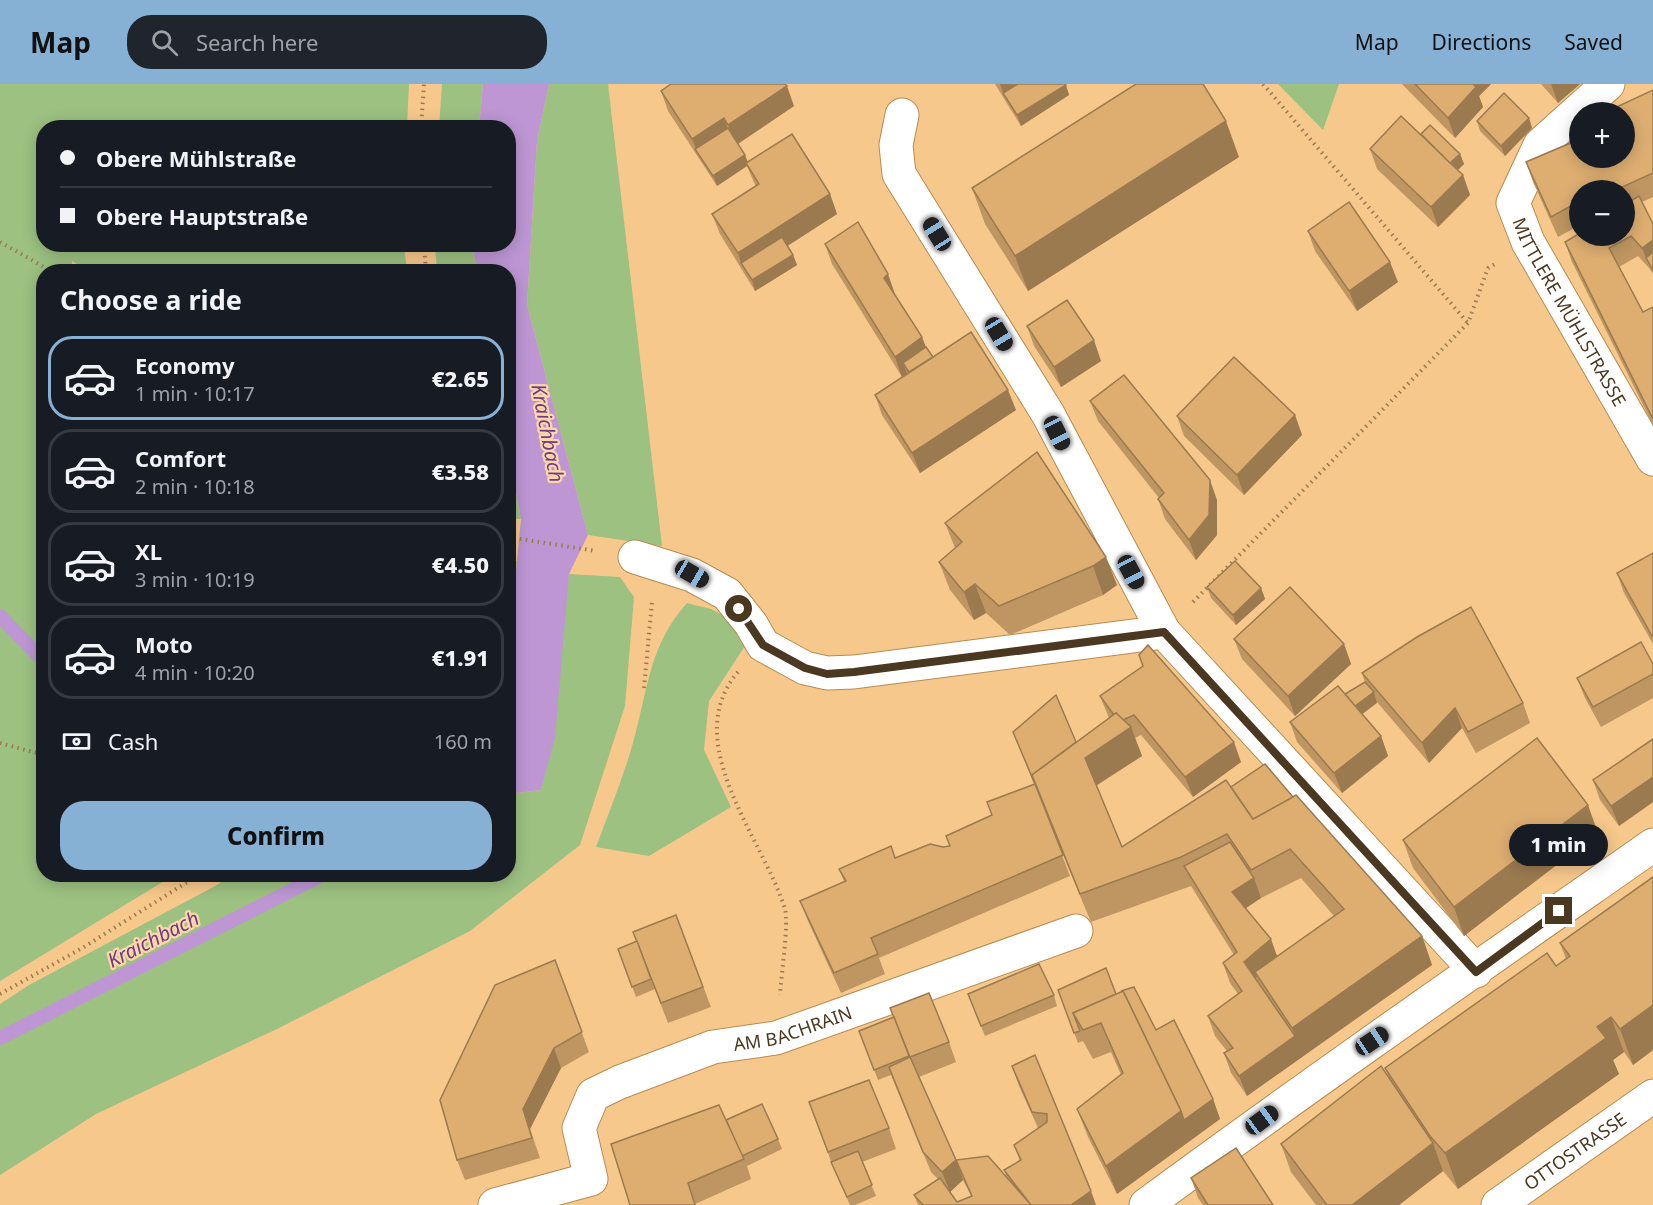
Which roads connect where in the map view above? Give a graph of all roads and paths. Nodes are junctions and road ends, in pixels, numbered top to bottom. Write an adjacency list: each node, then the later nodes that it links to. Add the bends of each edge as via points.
1 (424, 84): 5 (path)
2 (1263, 84): 9 (path)
3 (1608, 84): 7 (street, MITTLERE MÜHLSTRASSE, via 1540,145 1513,203)
4 (902, 115): 13 (street, via 896,145 899,174 1048,414)
5 (422, 120)
6 (0, 242): 8 (path)
7 (1528, 242): 9 (path, via 1488,268); 10 (street, MITTLERE MÜHLSTRASSE)
8 (39, 264)
9 (1468, 323): 13 (path)
10 (1653, 459)
11 (516, 538): 12 (path)
12 (644, 559): 14 (street, via 692,574 727,594); 15 (path, via 651,627)
13 (1164, 632): 14 (street, via 827,674 805,668); 21 (street)
14 (763, 645): 23 (path, via 726,687 717,709 715,740 731,788 786,911)
15 (644, 688)
16 (0, 743): 17 (path)
17 (36, 753)
18 (1653, 845): 21 (street)
19 (187, 882): 22 (path, via 103,936)
20 (1076, 931): 23 (street, AM BACHRAIN)
21 (1476, 972): 27 (street, via 1372,1041)
22 (0, 994)
23 (777, 1038): 25 (street, AM BACHRAIN, via 713,1047 593,1095 579,1128)
24 (1653, 1096): 28 (street, OTTOSTRASSE)
25 (596, 1192): 26 (street, AM BACHRAIN)
26 (495, 1205)
27 (1146, 1205)
28 (1498, 1205)

